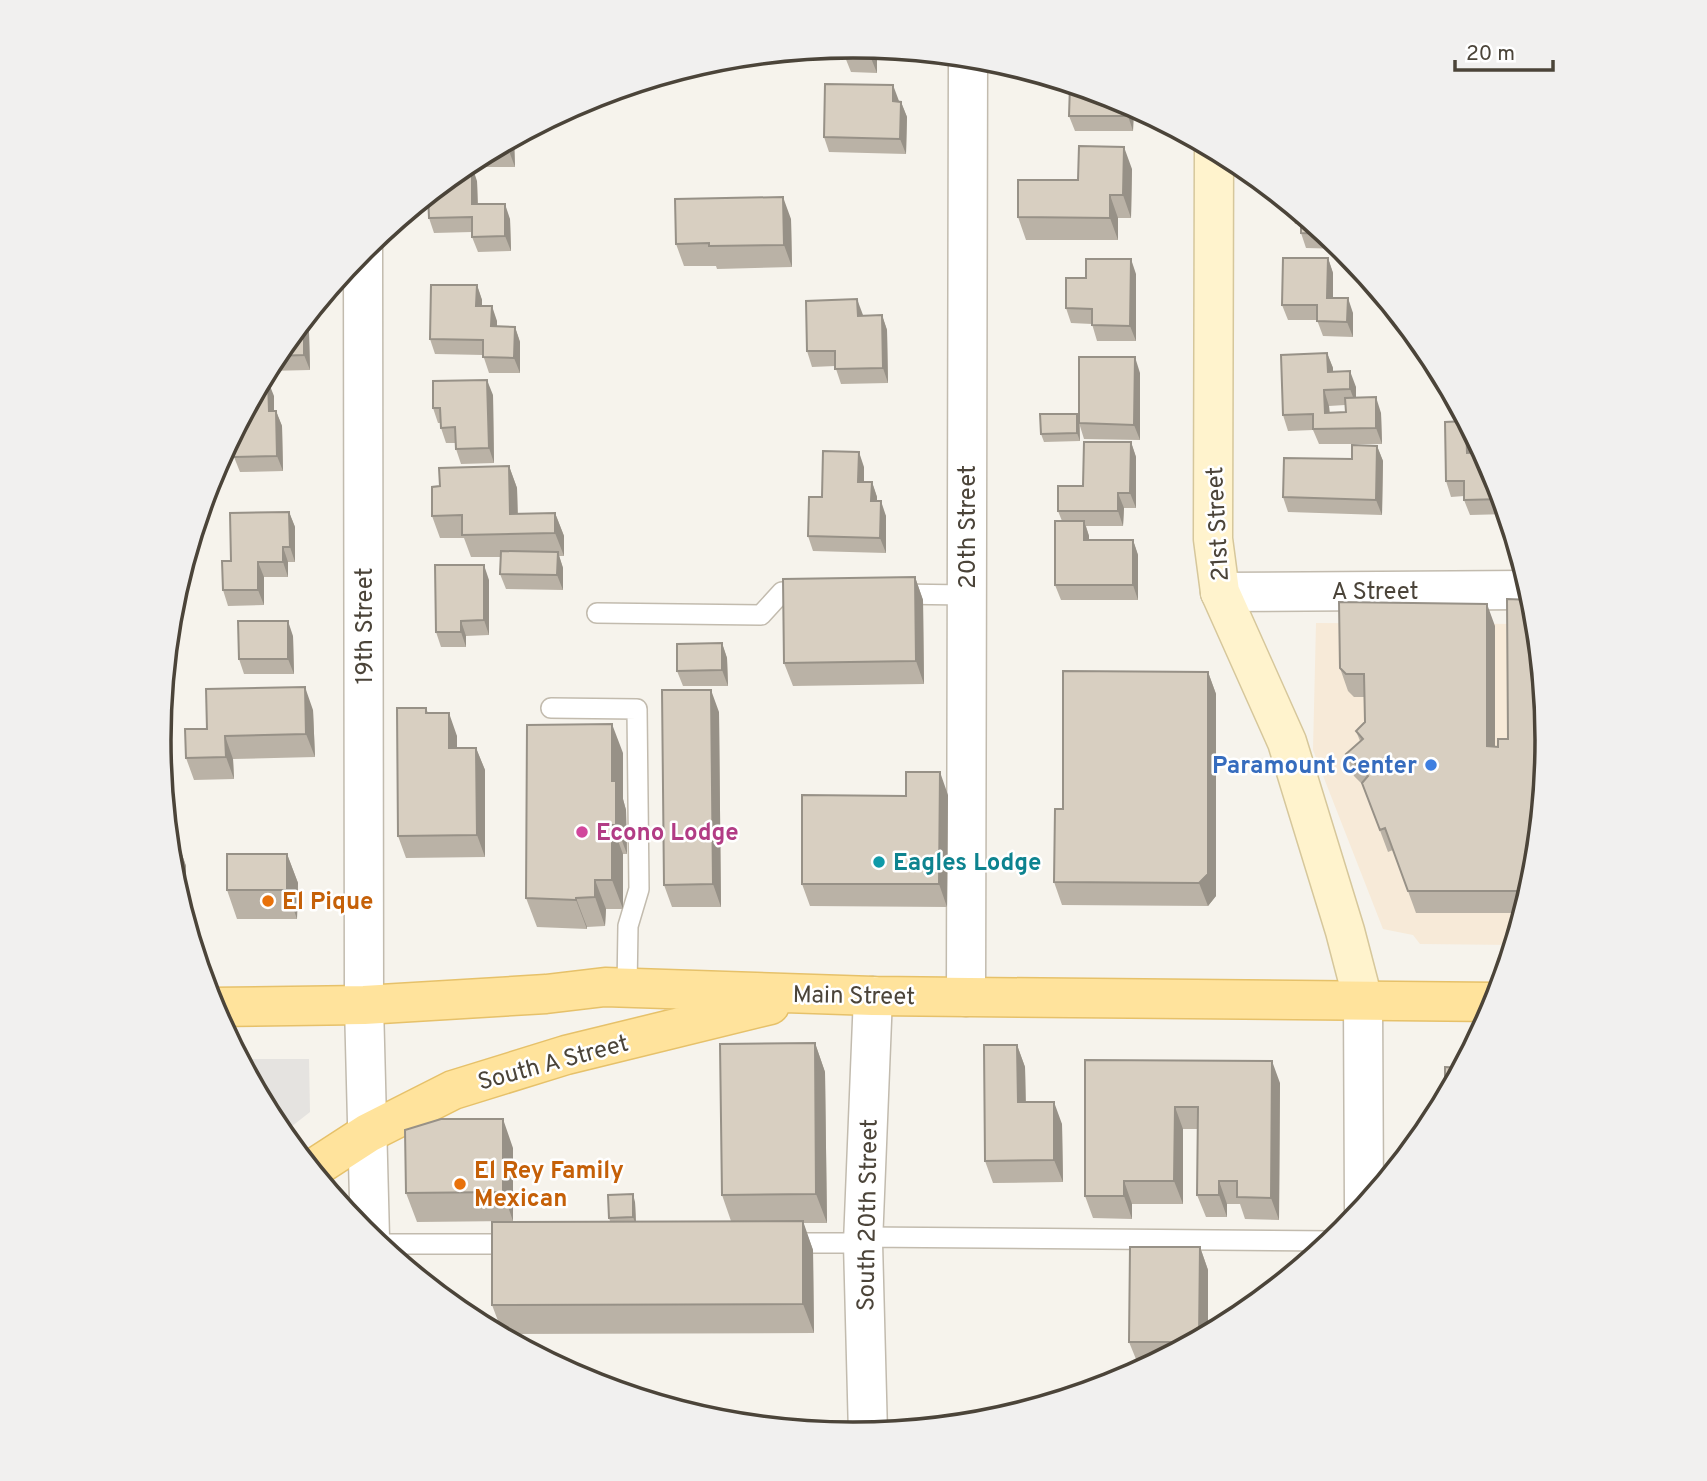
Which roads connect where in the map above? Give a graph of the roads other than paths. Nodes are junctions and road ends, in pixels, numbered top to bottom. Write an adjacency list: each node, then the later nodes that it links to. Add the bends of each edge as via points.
1 (968, 68): 8 (street, 20th Street)
2 (1214, 161): 7 (street, 21st Street, via 1213,539)
3 (363, 266): 17 (street, 19th Street)
4 (1519, 590): 7 (street, A Street)
5 (821, 593): 9 (lane, via 782,592 761,615)
6 (874, 593): 8 (lane)
7 (1220, 593): 15 (street, 21st Street, via 1287,742)
8 (967, 595): 14 (street, 20th Street)
9 (597, 613)
10 (551, 708): 11 (lane, via 637,709 639,889 628,926)
11 (627, 988): 12 (main road, Main Street); 17 (main road, Main Street)
12 (811, 995): 13 (main road, Main Street); 19 (main road, South A Street, via 550,1059 453,1090)
13 (873, 996): 14 (main road, Main Street); 23 (street, South 20th Street)
14 (966, 997): 15 (main road, Main Street)
15 (1363, 1000): 16 (main road, Main Street); 21 (street)
16 (1484, 1002)
17 (364, 1005): 18 (main road, Main Street); 19 (street, 19th Street)
18 (225, 1007)
19 (368, 1133): 20 (main road, South A Street); 22 (street, 19th Street)
20 (319, 1165)
21 (1364, 1194)
22 (370, 1222)
23 (863, 1240): 24 (lane); 25 (lane); 28 (street, South 20th Street)
24 (1317, 1241)
25 (769, 1243)
26 (393, 1244): 27 (lane)
27 (538, 1244)
28 (868, 1423)

